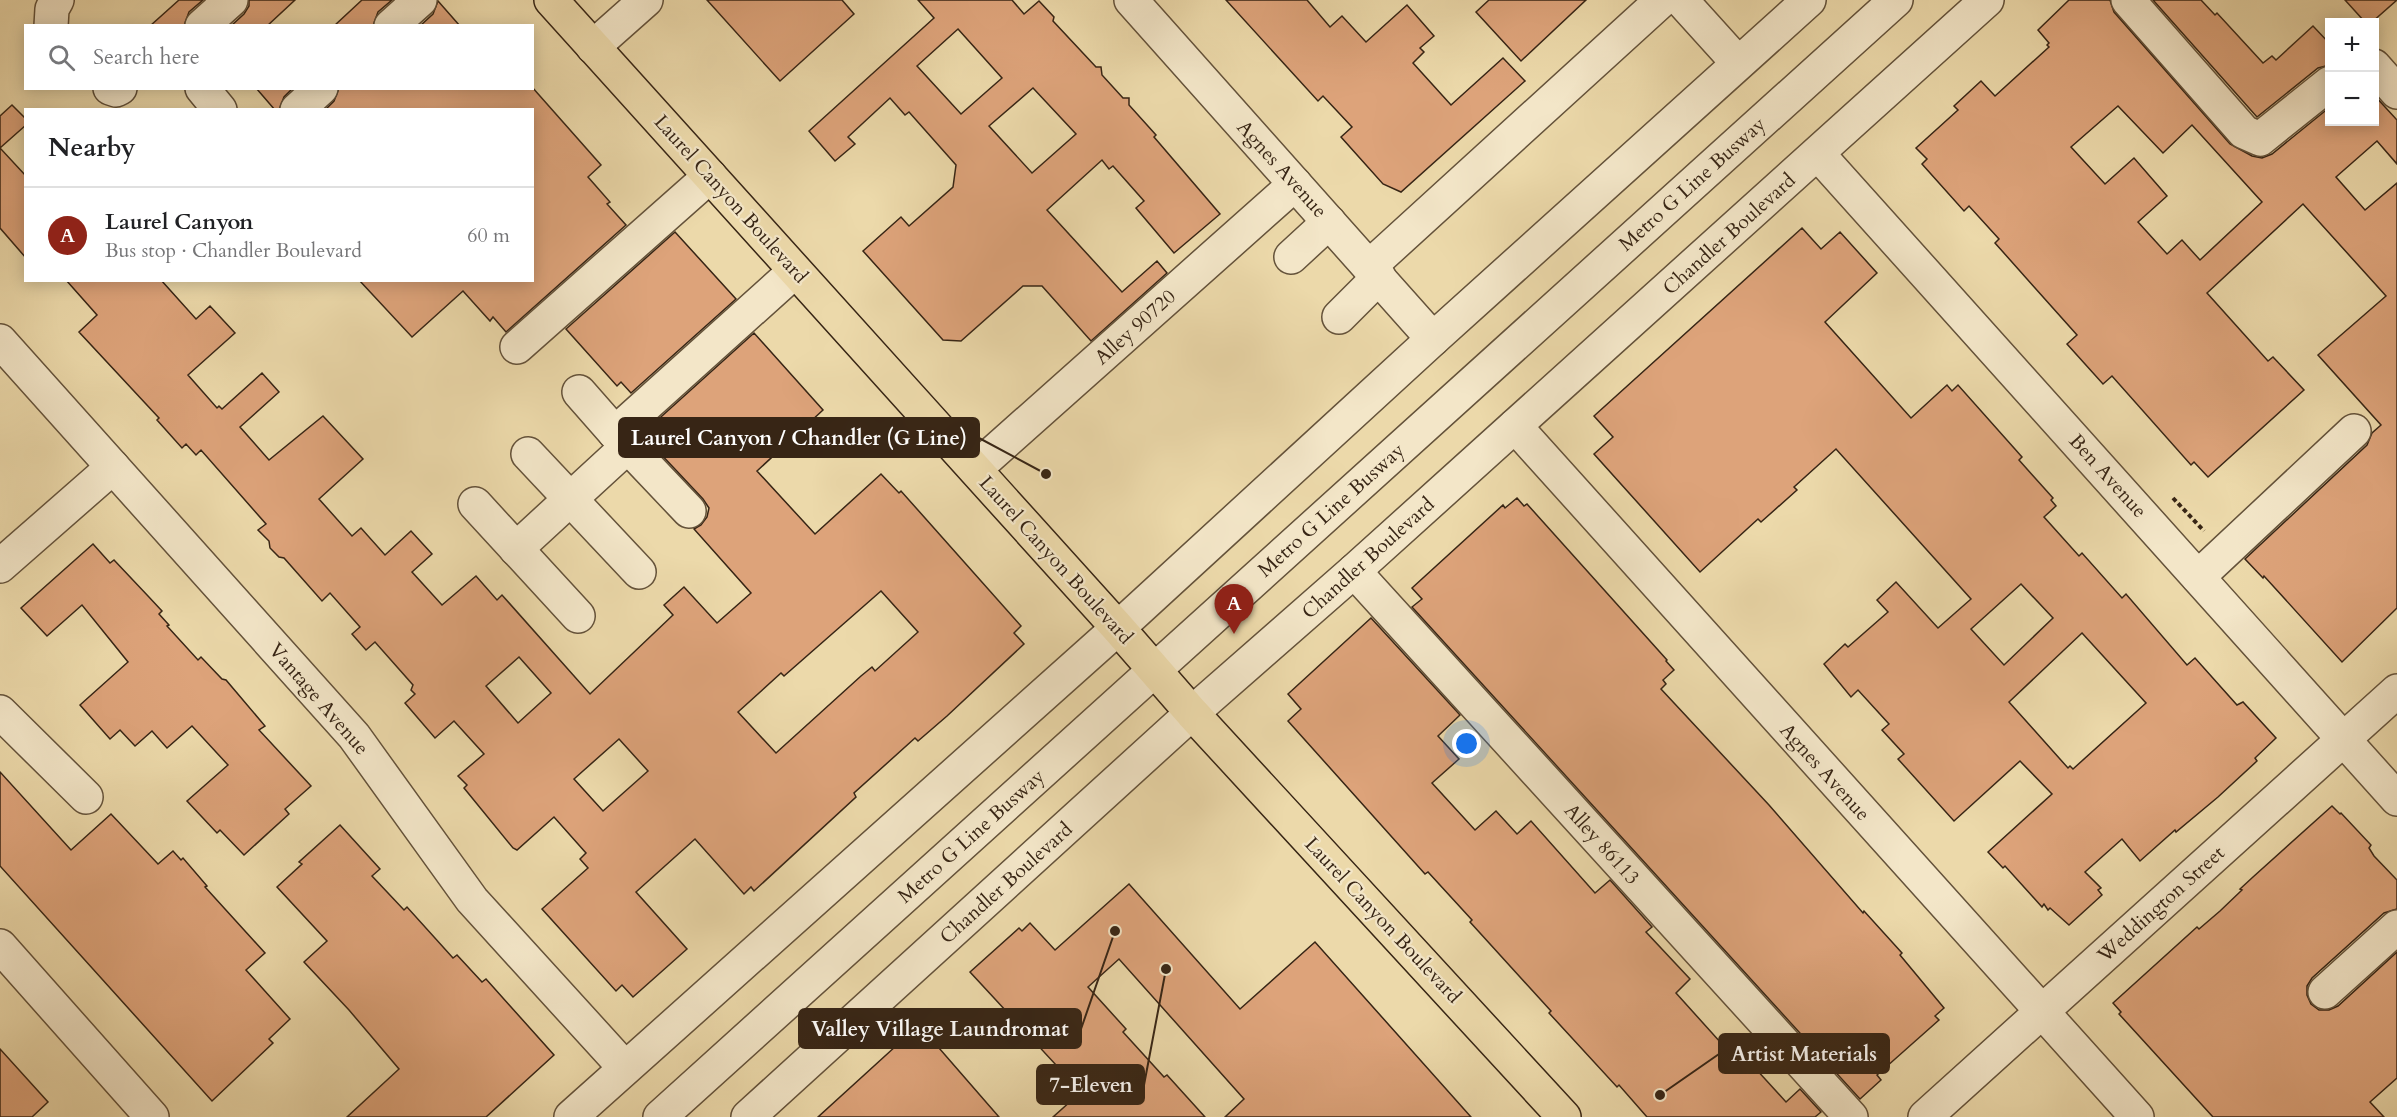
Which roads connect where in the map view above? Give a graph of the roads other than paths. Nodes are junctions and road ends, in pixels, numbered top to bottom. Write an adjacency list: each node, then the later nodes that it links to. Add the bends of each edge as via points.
1 (57, 0): 13 (street)
2 (231, 0): 14 (street)
3 (420, 0): 15 (street)
4 (551, 0): 16 (main road, Laurel Canyon Boulevard)
5 (646, 0): 16 (street)
6 (1131, 0): 27 (street, Agnes Avenue)
7 (1662, 0): 31 (street)
8 (1681, 0): 17 (street)
9 (1809, 0): 17 (street)
10 (1896, 0): 53 (street, Metro G Line Busway)
11 (1987, 0): 25 (street, Chandler Boulevard)
12 (2128, 0): 19 (street, via 2244,132 2260,139)
13 (51, 24)
14 (204, 24)
15 (393, 24)
16 (593, 47): 26 (main road, Laurel Canyon Boulevard)
17 (1738, 63): 33 (street)
18 (2379, 72): 22 (street)
19 (2325, 87)
20 (204, 90): 23 (street)
21 (319, 90): 24 (street)
22 (2397, 92)
23 (218, 108)
24 (299, 108)
25 (1818, 154): 37 (street, Chandler Boulevard); 50 (street, Ben Avenue)
26 (710, 176): 30 (main road, Laurel Canyon Boulevard); 35 (street)
27 (1295, 184): 28 (street, Agnes Avenue); 42 (street, Alley 90720)
28 (1329, 222): 29 (street); 31 (street, Agnes Avenue)
29 (1291, 257)
30 (795, 271): 39 (street); 42 (main road, Laurel Canyon Boulevard)
31 (1374, 272): 32 (street); 33 (street, Agnes Avenue)
32 (1339, 317)
33 (1433, 339): 52 (street)
34 (0, 341): 41 (street, Vantage Avenue)
35 (517, 347)
36 (579, 392): 39 (street)
37 (1515, 426): 48 (street, Chandler Boulevard); 63 (street, Agnes Avenue)
38 (2354, 431): 50 (street)
39 (621, 439): 43 (street); 45 (street)
40 (528, 454): 43 (street)
41 (113, 467): 47 (street); 64 (street, Vantage Avenue, via 354,736 472,900)
42 (975, 470): 52 (main road, Laurel Canyon Boulevard)
43 (571, 499): 46 (street); 49 (street)
44 (475, 504): 46 (street)
45 (688, 511)
46 (516, 549): 51 (street)
47 (0, 566)
48 (1354, 571): 56 (street, Chandler Boulevard); 70 (street, Alley 86113)
49 (639, 572)
50 (2198, 577): 57 (street, Ben Avenue)
51 (578, 616)
52 (1118, 628): 53 (main road, Laurel Canyon Boulevard); 64 (street)
53 (1155, 670): 56 (main road, Laurel Canyon Boulevard); 67 (street, Metro G Line Busway)
54 (2397, 691): 57 (street, Weddington Street)
55 (0, 712): 58 (street)
56 (1192, 712): 68 (street, Chandler Boulevard); 69 (main road, Laurel Canyon Boulevard)
57 (2344, 739): 59 (street, Ben Avenue); 63 (street, Weddington Street)
58 (86, 797)
59 (2397, 799)
60 (2397, 927): 62 (street)
61 (0, 946): 65 (street)
62 (2325, 992)
63 (2041, 1013): 71 (street, Weddington Street); 72 (street, Agnes Avenue)
64 (625, 1068): 66 (street)
65 (149, 1116)
66 (571, 1117)
67 (660, 1117)
68 (748, 1117)
69 (1564, 1117)
70 (1851, 1117)
71 (1925, 1117)
72 (2137, 1117)

